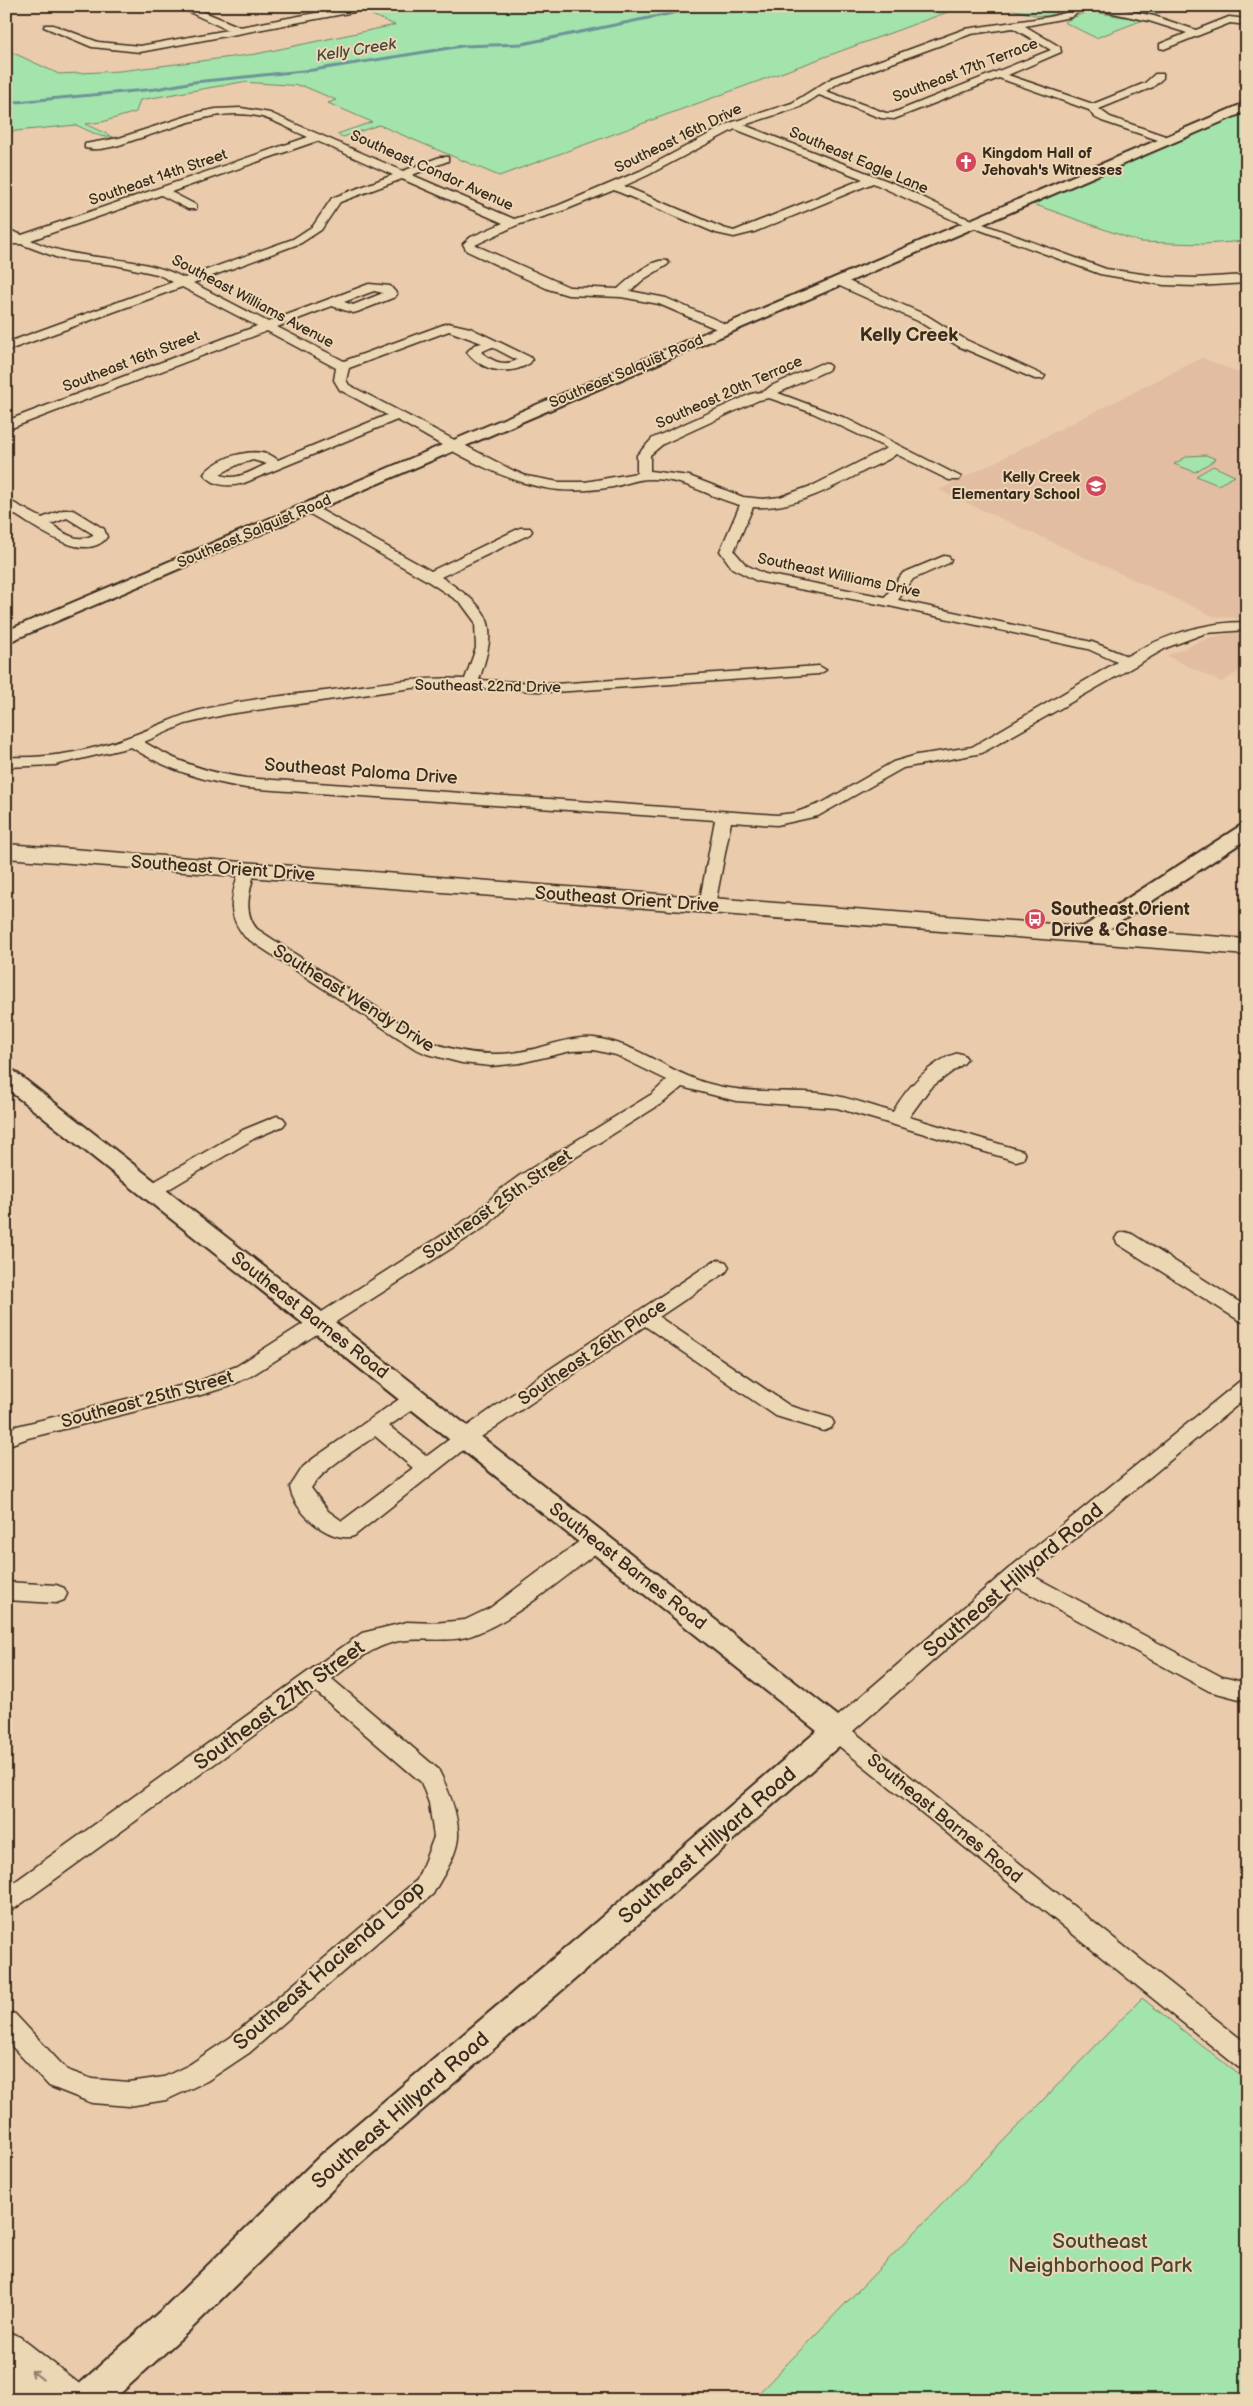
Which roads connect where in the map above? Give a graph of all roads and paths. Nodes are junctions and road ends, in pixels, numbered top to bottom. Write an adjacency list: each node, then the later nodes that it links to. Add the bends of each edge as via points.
1 (181, 6): 9 (street)
2 (370, 6): 5 (street)
3 (1081, 6): 7 (street, Southeast 16th Drive, via 1055,19)
4 (1090, 6): 10 (street, via 1151,18)
5 (345, 8): 9 (street)
6 (1247, 22): 10 (street, via 1235,20)
7 (1015, 25): 12 (street); 15 (street, Southeast 16th Drive, via 969,31 836,80)
8 (49, 27): 9 (street, via 96,45 129,49)
9 (240, 31)
10 (1197, 33): 11 (street)
11 (1164, 46)
12 (1057, 51): 13 (street, Southeast 17th Terrace)
13 (999, 75): 15 (street, Southeast 17th Terrace, via 894,116 885,116); 17 (street)
14 (1159, 76): 17 (street, via 1149,85)
15 (818, 91): 18 (street, Southeast 16th Drive, via 796,105)
16 (1247, 106): 20 (street, Southeast Salquist Road)
17 (1093, 108): 20 (street, via 1106,119)
18 (734, 125): 24 (street, Southeast Eagle Lane); 25 (street, Southeast 16th Drive)
19 (320, 138): 21 (street, Southeast Condor Avenue, via 266,115 240,111 216,112 108,145); 23 (street, Southeast Condor Avenue); 26 (street, Southeast 14th Street)
20 (1167, 140): 29 (street, Southeast Salquist Road)
21 (89, 146)
22 (444, 159): 23 (street)
23 (404, 174): 28 (street, Southeast Condor Avenue); 36 (street, via 336,200 323,223 313,233 297,241)
24 (874, 179): 25 (street, via 734,234); 29 (street, Southeast Eagle Lane)
25 (615, 186): 28 (street, Southeast 16th Drive)
26 (162, 191): 27 (street); 31 (street, Southeast 14th Street)
27 (192, 207)
28 (513, 223): 37 (street, Southeast Condor Avenue, via 475,239 469,244 471,249 568,291)
29 (973, 223): 34 (street, Southeast Eagle Lane, via 1118,275 1180,282); 35 (street, Southeast Salquist Road)
30 (6, 232): 31 (street, Southeast Williams Avenue)
31 (20, 239): 32 (street, Southeast 14th Street); 36 (street, Southeast Williams Avenue, via 62,256 140,265)
32 (6, 245)
33 (660, 268): 37 (street, via 626,286)
34 (1247, 278)
35 (839, 281): 40 (street, Southeast Salquist Road); 45 (street, via 914,314 962,343)
36 (183, 282): 39 (street, Southeast Williams Avenue); 42 (street)
37 (621, 293): 40 (street, Southeast Condor Avenue, via 662,301)
38 (332, 302): 39 (street, Southeast 16th Street)
39 (268, 326): 43 (street, Southeast Williams Avenue); 48 (street, Southeast 16th Street)
40 (726, 329): 49 (street, Southeast Salquist Road)
41 (493, 343): 43 (street, via 448,327)
42 (6, 347)
43 (343, 366): 47 (street, Southeast Williams Avenue, via 340,380 344,387)
44 (824, 366): 46 (street, Southeast 20th Terrace)
45 (1039, 376)
46 (769, 394): 50 (street, via 828,414); 52 (street, Southeast 20th Terrace, via 755,397 658,441 646,450 641,459)
47 (398, 414): 49 (street, Southeast Williams Avenue); 51 (street)
48 (6, 426)
49 (454, 445): 52 (street, via 509,474 551,486 591,486); 56 (street, Southeast Salquist Road)
50 (895, 448): 53 (street); 54 (street, via 802,495)
51 (276, 465)
52 (644, 475): 54 (street, via 681,478)
53 (954, 477)
54 (748, 502): 61 (street, Southeast Williams Drive, via 727,551 740,567 762,578)
55 (6, 504): 57 (street)
56 (308, 508): 60 (street); 63 (street, Southeast Salquist Road)
57 (41, 523)
58 (525, 531): 60 (street)
59 (944, 560): 61 (street, via 908,576)
60 (431, 576): 66 (street, via 466,600 482,622 483,648)
61 (889, 602): 64 (street, Southeast Williams Drive, via 1092,646)
62 (1247, 626): 64 (street, Southeast Paloma Drive, via 1196,630)
63 (6, 638)
64 (1128, 662): 69 (street, Southeast Paloma Drive, via 977,750 957,756 911,760 812,814 777,820)
65 (819, 670): 66 (street, Southeast 22nd Drive, via 555,688 506,688)
66 (471, 683): 67 (street, Southeast 22nd Drive, via 400,685 228,708 177,720)
67 (133, 740): 68 (street, via 62,760); 69 (street, Southeast Paloma Drive, via 179,768 211,778 246,783)
68 (6, 762)
69 (724, 816): 73 (street)
70 (1247, 830): 74 (street)
71 (6, 851): 72 (main road, Southeast Orient Drive)
72 (247, 870): 73 (main road, Southeast Orient Drive); 78 (street, Southeast Wendy Drive, via 238,911 241,923 251,933 420,1044 454,1056 495,1060 573,1044 603,1045 631,1052)
73 (707, 905): 74 (main road, Southeast Orient Drive)
74 (1087, 934): 75 (main road, Southeast Orient Drive)
75 (1247, 946)
76 (958, 1059): 79 (street, via 934,1074 916,1092)
77 (6, 1076): 82 (street, Southeast Barnes Road)
78 (679, 1080): 79 (street, Southeast Wendy Drive, via 740,1096 819,1098); 87 (street, Southeast 25th Street, via 658,1098 526,1180 481,1220)
79 (899, 1119): 81 (street, Southeast Wendy Drive)
80 (277, 1122): 82 (street, via 249,1134)
81 (1016, 1155)
82 (152, 1191): 87 (street, Southeast Barnes Road)
83 (1125, 1239): 86 (street)
84 (719, 1267): 85 (street, Southeast 26th Place)
85 (644, 1316): 90 (street, via 783,1411); 93 (street, Southeast 26th Place)
86 (1247, 1316)
87 (319, 1323): 89 (street, Southeast Barnes Road); 92 (street, Southeast 25th Street, via 223,1381)
88 (1247, 1386): 96 (street, Southeast Hillyard Road)
89 (415, 1398): 91 (street); 93 (street, Southeast Barnes Road)
90 (824, 1423)
91 (375, 1425): 94 (street); 94 (street, Southeast 26th Place, via 310,1473 300,1487 301,1494 329,1524 346,1530)
92 (6, 1438)
93 (465, 1438): 94 (street, Southeast 26th Place); 95 (street, Southeast Barnes Road)
94 (427, 1468)
95 (596, 1541): 99 (street, Southeast 27th Street, via 498,1614 468,1628 407,1631 370,1639); 101 (street, Southeast Barnes Road)
96 (1015, 1576): 100 (street, via 1216,1685); 101 (street, Southeast Hillyard Road)
97 (6, 1591): 98 (street)
98 (56, 1594)
99 (315, 1678): 102 (street, Southeast 27th Street); 103 (street, Southeast Hacienda Loop, via 430,1776 441,1803 446,1837 425,1887 240,2045 198,2073 166,2088 129,2094 92,2091 58,2078)
100 (1246, 1697)
101 (837, 1731): 104 (street, Southeast Barnes Road); 109 (street, Southeast Hillyard Road, via 336,2163 179,2317)
102 (6, 1902)
103 (6, 2022)
104 (1247, 2059)
105 (6, 2351): 108 (main road, one-way to 105)
106 (6, 2392): 107 (main road)
107 (16, 2400)
108 (68, 2400)
109 (87, 2400)

